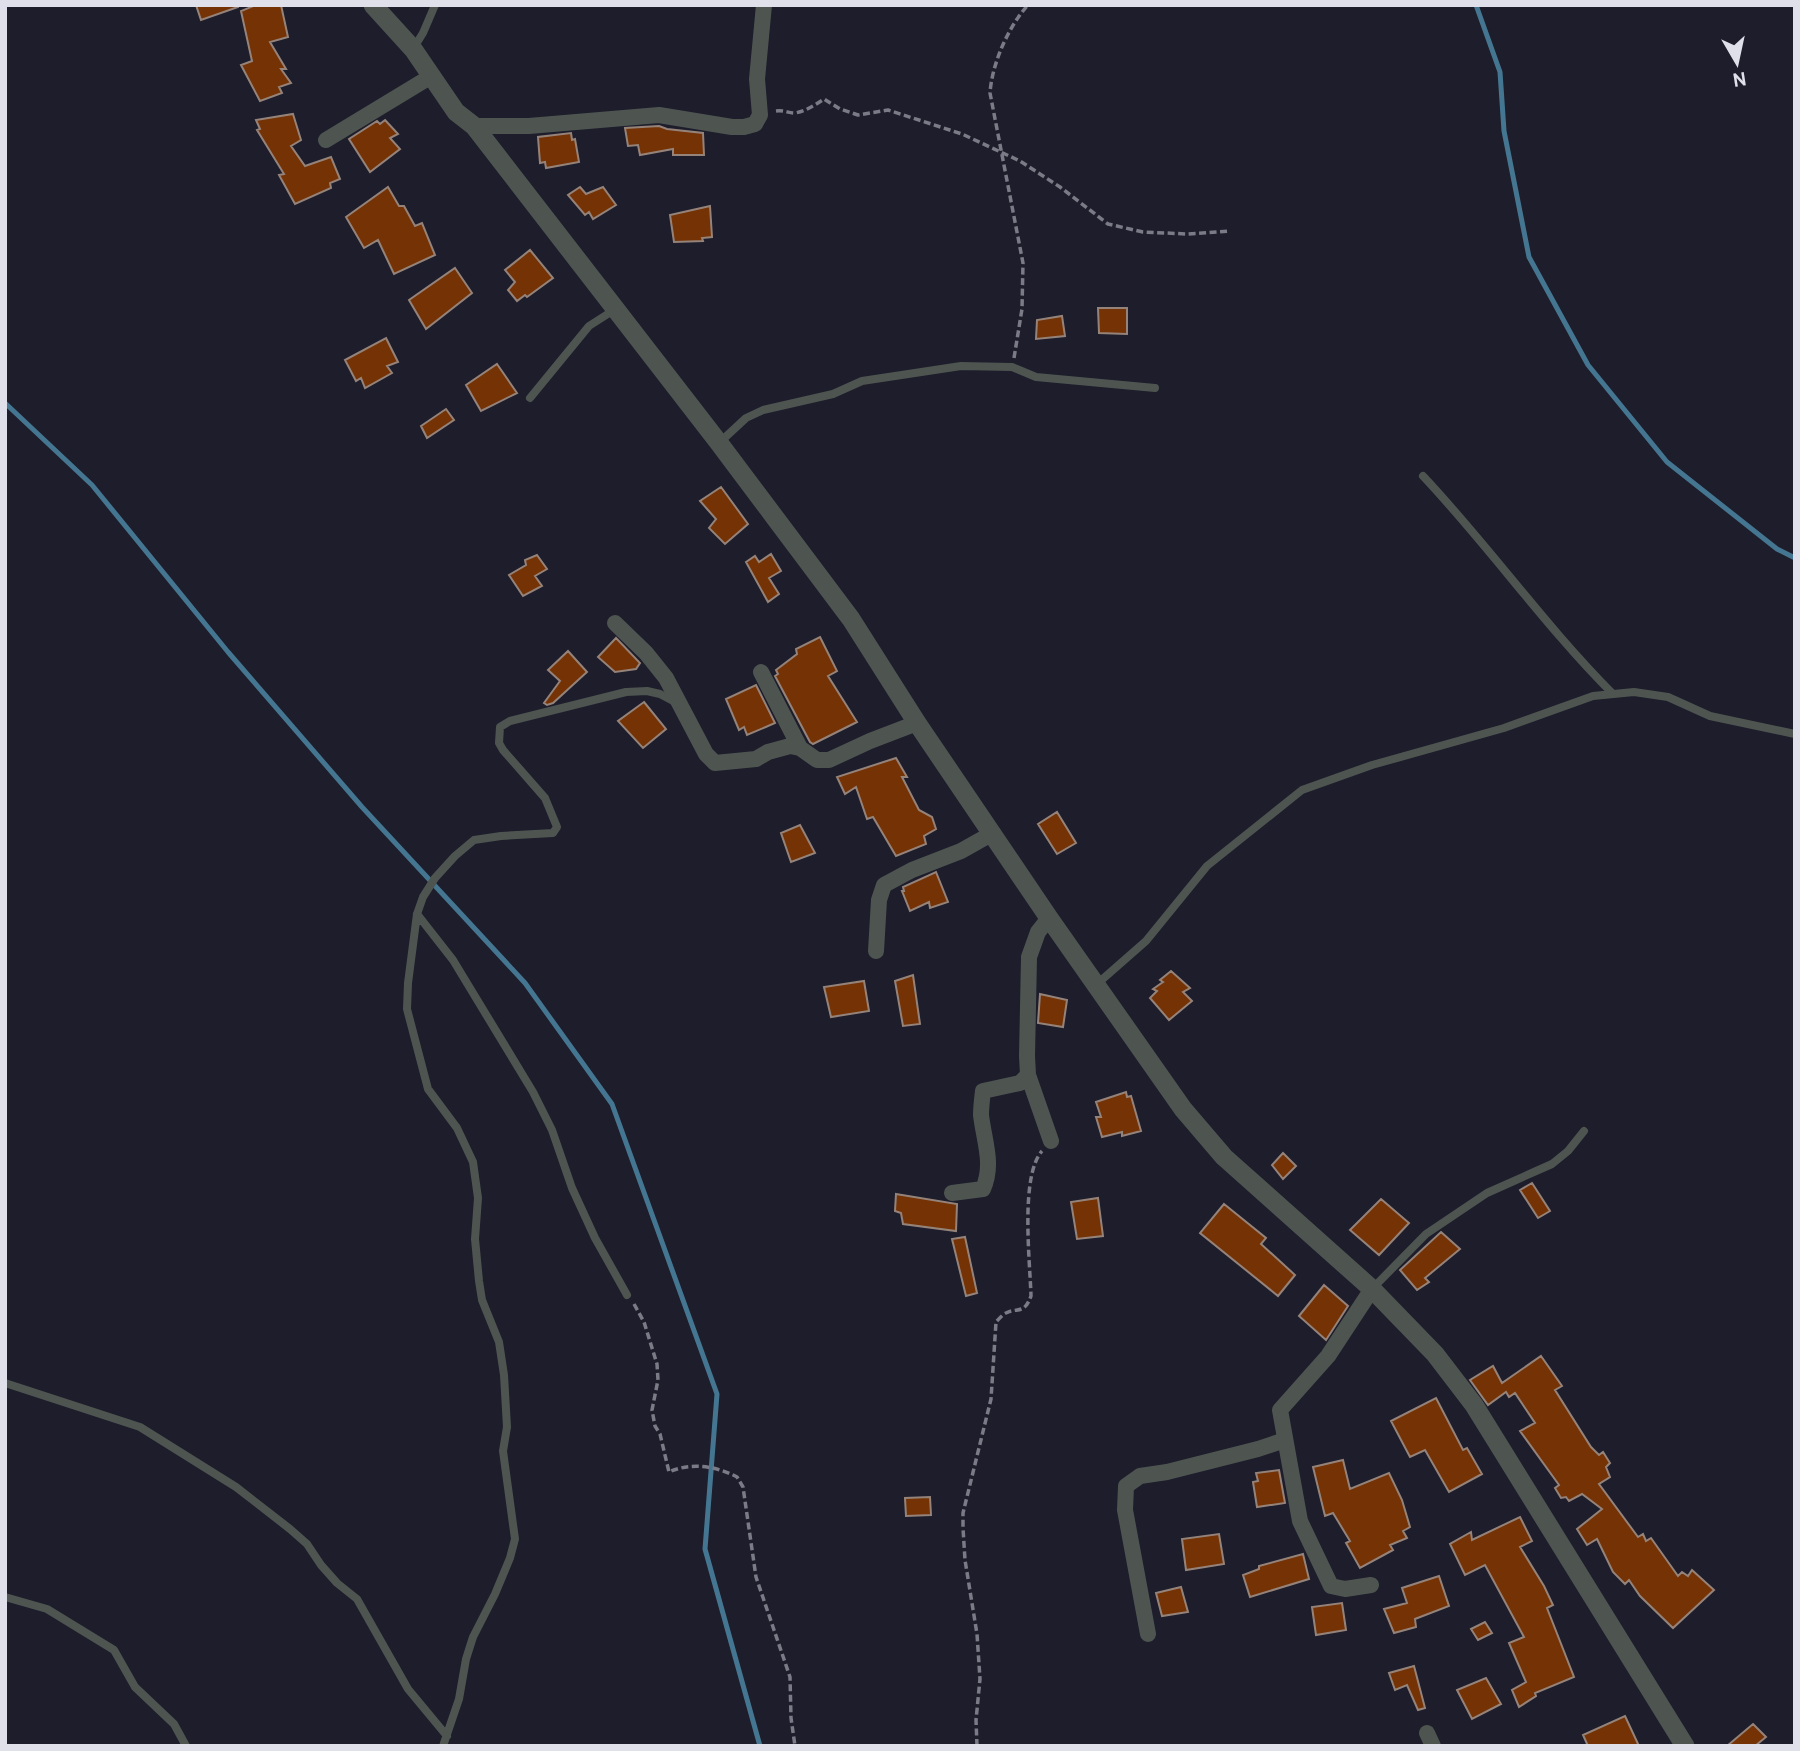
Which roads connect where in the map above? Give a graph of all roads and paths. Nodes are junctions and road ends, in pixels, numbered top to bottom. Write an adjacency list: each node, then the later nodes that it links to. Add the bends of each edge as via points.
1 (373, 5): 5 (street)
2 (435, 5): 5 (lane)
3 (764, 5): 7 (street, via 757,79 760,115)
4 (1028, 5): 10 (path, via 1007,39 991,82)
5 (412, 48): 6 (street)
6 (430, 77): 8 (street); 9 (street)
7 (755, 124): 8 (street, via 732,127 659,115); 10 (path, via 771,113 792,113 824,99 858,115 888,110)
8 (474, 126): 12 (street)
9 (326, 140)
10 (1000, 150): 11 (path, via 1108,224 1143,232); 13 (path, via 1023,262)
11 (1228, 231)
12 (615, 309): 15 (lane, via 589,326); 16 (street)
13 (1012, 367): 14 (lane, via 1036,377); 16 (lane, via 961,366 862,382 833,394 763,410 746,418)
14 (1155, 388)
15 (530, 398)
16 (719, 443): 22 (street, via 851,619)
17 (1423, 476): 20 (lane)
18 (615, 623): 21 (street, via 666,678)
19 (761, 672): 24 (street)
20 (1613, 694): 23 (lane, via 1668,697 1710,716); 29 (lane, via 1593,696 1302,790 1207,866 1146,941)
21 (678, 704): 24 (street, via 715,763 756,759 780,747); 26 (lane, via 647,691 626,692 500,727 499,743 545,798 557,827 553,833 474,840 435,878)
22 (916, 723): 24 (street, via 829,760 817,760); 25 (street)
23 (1795, 734)
24 (800, 748)
25 (993, 833): 27 (street); 28 (street, via 884,885)
26 (417, 914): 35 (lane, via 453,960 533,1093 595,1238); 41 (lane, via 407,1009 428,1089 457,1128 473,1162 479,1280 499,1342 504,1375 507,1426 503,1451 515,1539 473,1637)
27 (1049, 918): 29 (street); 30 (street, via 1029,957)
28 (876, 951)
29 (1096, 985): 34 (street, via 1183,1109 1224,1157)
30 (1028, 1075): 32 (street); 33 (street, via 1020,1083 983,1091 989,1176 983,1189)
31 (1584, 1131): 34 (lane, via 1552,1164 1487,1193 1426,1234)
32 (1051, 1141): 45 (path, via 1038,1156 1030,1178 1031,1296 1019,1311 1005,1313 996,1322 991,1399 963,1513 981,1679)
33 (952, 1193)
34 (1372, 1289): 37 (street, via 1328,1356 1280,1410); 46 (street, via 1435,1354 1474,1405)
35 (630, 1298): 44 (path, via 644,1322 656,1364 652,1410 669,1472 713,1467 737,1477 743,1487 756,1577 790,1677)
36 (5, 1383): 41 (lane, via 140,1427 290,1528 337,1583 357,1599 408,1689)
37 (1285, 1440): 38 (street, via 1300,1521 1332,1586); 40 (street, via 1140,1476 1126,1486 1125,1510)
38 (1371, 1585)
39 (5, 1597): 42 (lane, via 47,1609 114,1650 135,1686 174,1724)
40 (1148, 1634)
41 (447, 1736): 43 (lane)
42 (186, 1746)
43 (443, 1746)
44 (795, 1746)
45 (977, 1746)
46 (1685, 1746)

